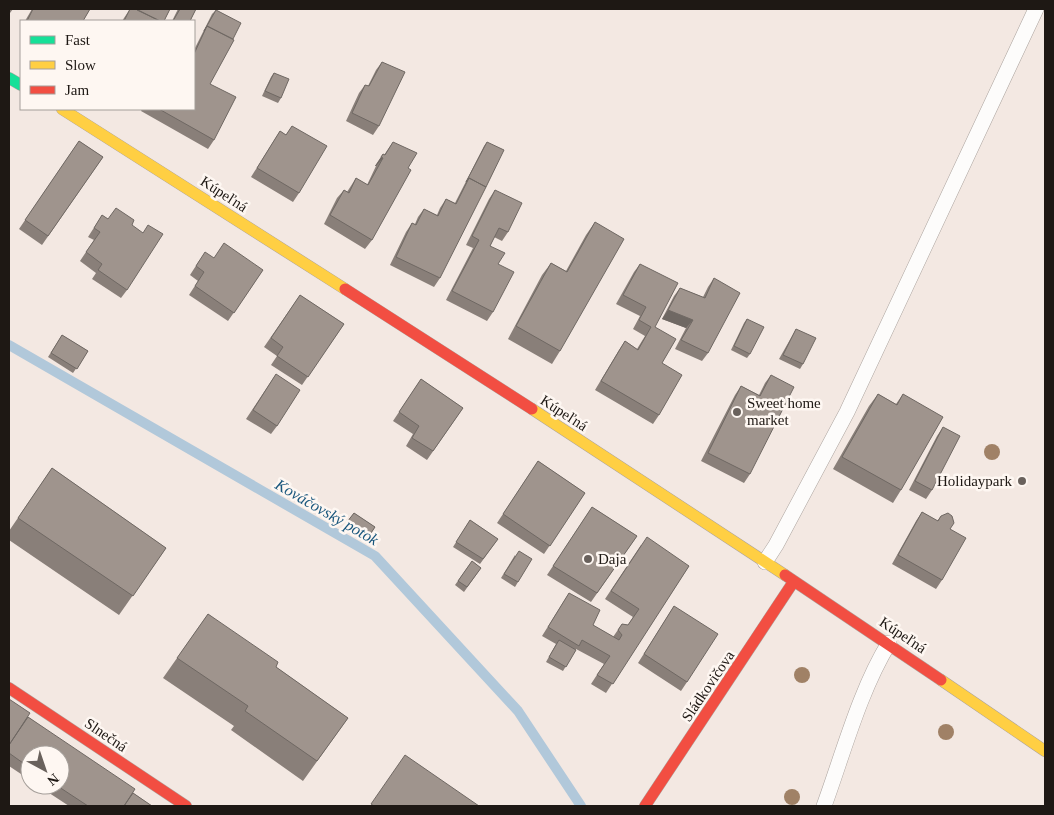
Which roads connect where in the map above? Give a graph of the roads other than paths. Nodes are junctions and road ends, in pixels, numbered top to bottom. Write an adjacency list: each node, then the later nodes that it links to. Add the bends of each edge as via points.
1 (1035, 9): 5 (lane, via 847,412)
2 (9, 78): 3 (street)
3 (20, 84)
4 (64, 110): 5 (street, Kúpeľná)
5 (765, 562): 6 (street, Kúpeľná)
6 (794, 581): 7 (street, Kúpeľná); 11 (street, Sládkovičova)
7 (889, 643): 9 (street, Kúpeľná); 12 (lane, via 864,695)
8 (9, 688): 10 (street, Slnečná)
9 (1045, 751)
10 (186, 806)
11 (646, 806)
12 (824, 806)

